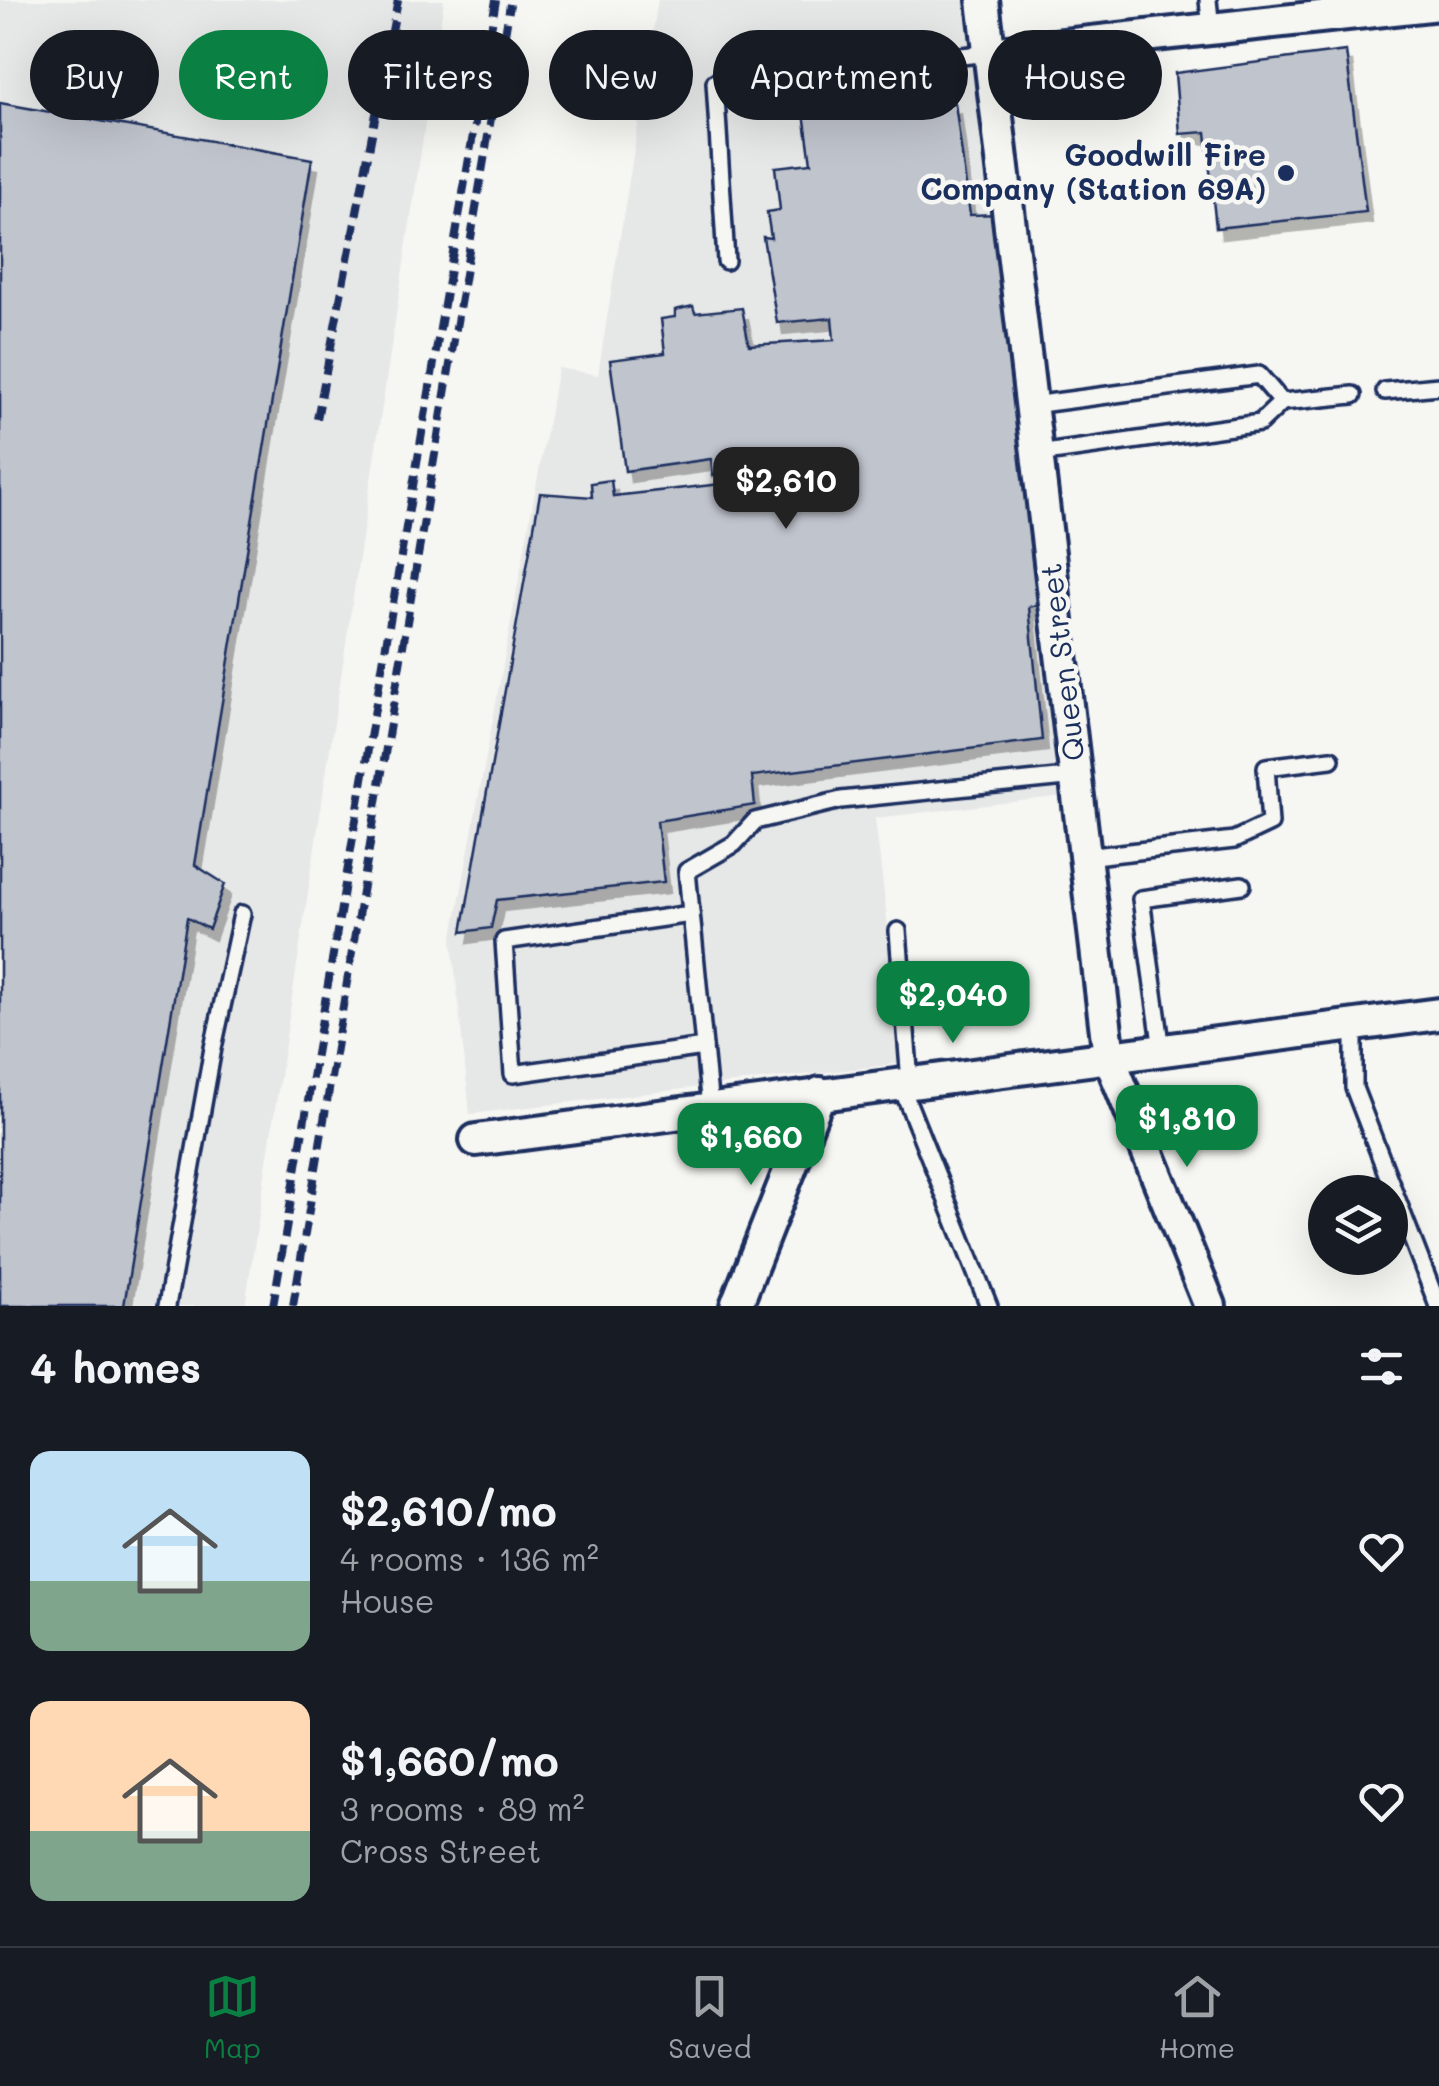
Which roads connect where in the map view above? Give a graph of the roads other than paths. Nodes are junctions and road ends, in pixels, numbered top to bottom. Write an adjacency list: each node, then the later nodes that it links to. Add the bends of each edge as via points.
1 (983, 0): 5 (street, Queen Street)
2 (1439, 4): 3 (street)
3 (1210, 14): 4 (street)
4 (1120, 30)
5 (988, 38)
6 (988, 53): 8 (lane, via 715,82)
7 (998, 120): 13 (street, Queen Street)
8 (726, 261)
9 (1439, 386): 10 (lane)
10 (1385, 391)
11 (1352, 395): 12 (lane)
12 (1282, 402): 13 (lane, via 1259,375); 14 (lane, via 1260,422)
13 (1032, 405): 14 (street, Queen Street)
14 (1038, 454): 16 (street, Queen Street)
15 (1331, 759): 17 (lane, via 1266,767 1270,823 1234,840)
16 (1076, 776): 17 (street, Queen Street); 20 (lane, via 841,800 756,821 734,844 687,871)
17 (1085, 857): 26 (street, Queen Street)
18 (1242, 885): 25 (lane, via 1141,899)
19 (242, 914): 32 (lane)
20 (691, 914): 24 (lane); 24 (lane, via 504,941 513,1074)
21 (898, 931): 27 (lane)
22 (1439, 1014): 23 (street)
23 (1354, 1025): 25 (street); 35 (lane, via 1354,1088)
24 (704, 1047): 29 (lane)
25 (1162, 1050): 26 (street)
26 (1110, 1057): 27 (street); 34 (street, Queen Street)
27 (905, 1082): 28 (street); 33 (lane)
28 (820, 1093): 29 (street); 31 (street)
29 (710, 1108): 30 (street)
30 (476, 1140)
31 (743, 1301)
32 (167, 1306)
33 (990, 1306)
34 (1210, 1306)
35 (1438, 1306)

